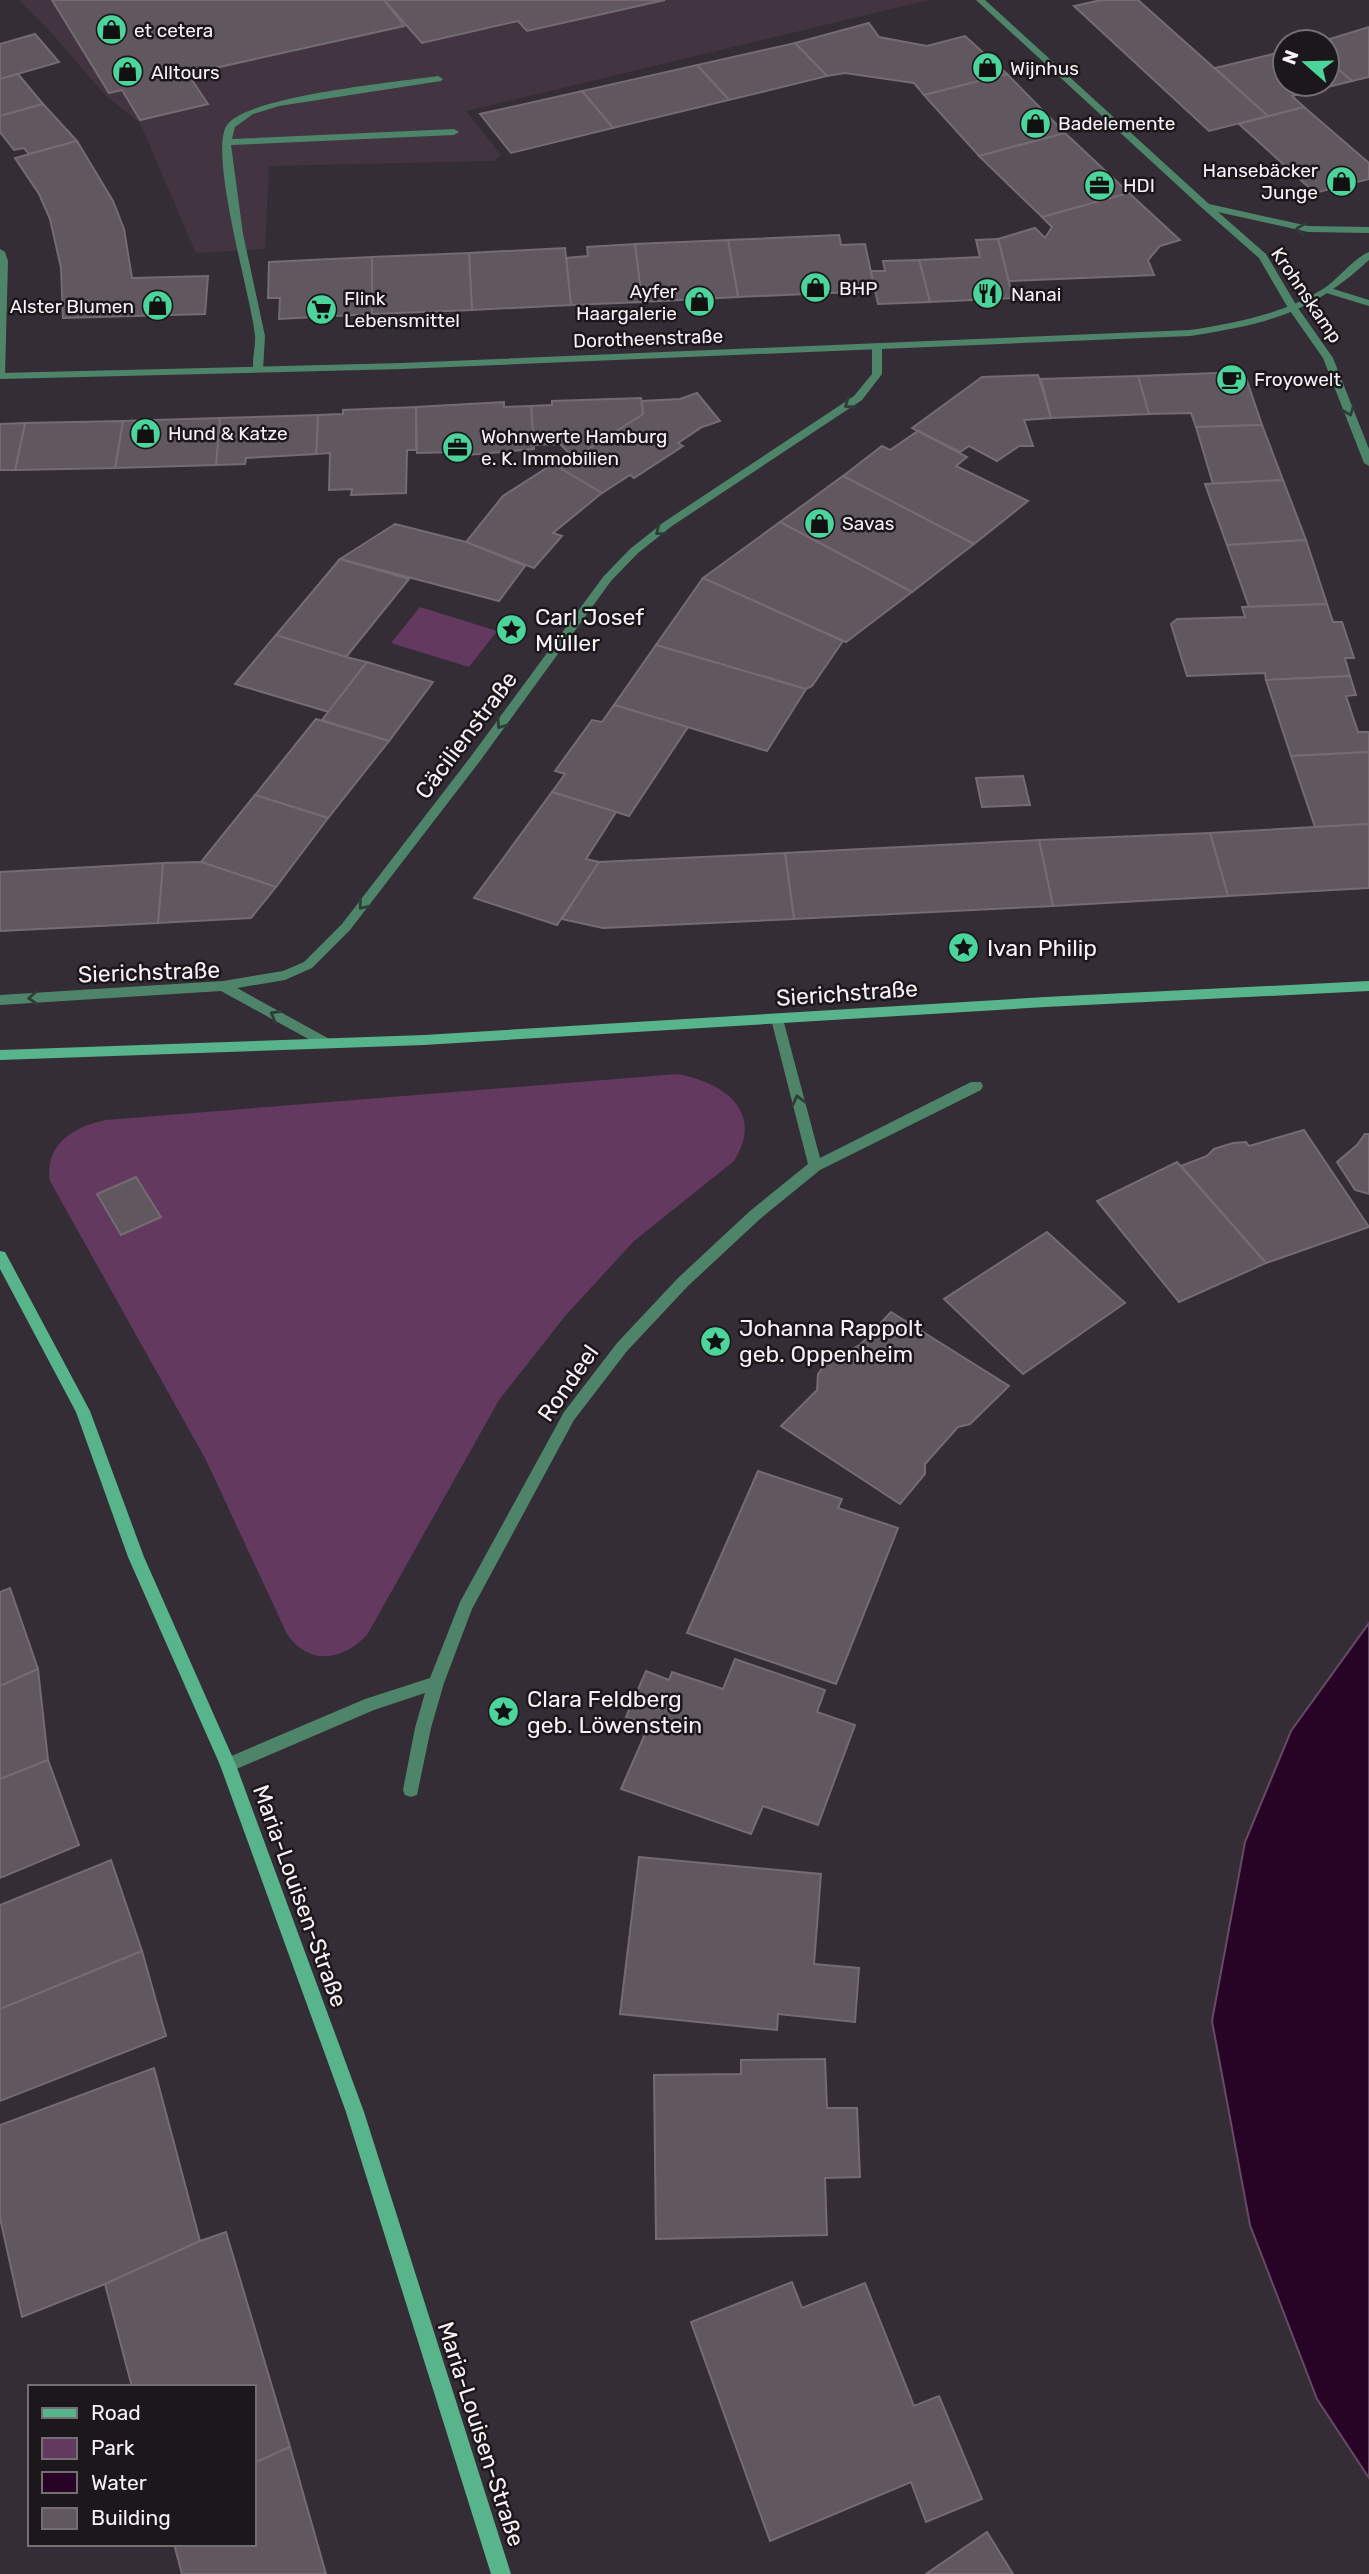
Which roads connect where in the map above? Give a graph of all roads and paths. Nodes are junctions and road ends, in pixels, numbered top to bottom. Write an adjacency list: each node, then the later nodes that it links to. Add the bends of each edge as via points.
1 (980, 0): 5 (street, Krohnskamp)
2 (438, 79): 4 (street, via 278,103 250,112 231,127)
3 (454, 132): 4 (street)
4 (226, 142): 13 (street, via 238,234 260,336)
5 (1204, 205): 6 (street, Krohnskamp, one-way to 5, via 1300,230); 11 (street, Krohnskamp, via 1263,256)
6 (1369, 230)
7 (0, 252): 14 (street)
8 (1369, 255): 9 (street, Dorotheenstraße)
9 (1328, 290): 10 (street); 11 (street, Dorotheenstraße)
10 (1369, 303)
11 (1293, 308): 12 (street, Dorotheenstraße, via 1234,326 1189,332); 15 (street, Krohnskamp, one-way to 15, via 1328,358)
12 (877, 347): 13 (street, Dorotheenstraße); 16 (street, Cäcilienstraße, one-way to 16, via 877,374 858,398 668,524 607,579 476,758 327,948 308,965 285,975)
13 (258, 370): 14 (street, Dorotheenstraße)
14 (0, 376)
15 (1369, 463)
16 (223, 986): 18 (street, Sierichstraße, one-way to 18); 20 (street, Sierichstraße, one-way to 16)
17 (1369, 986): 19 (main road, Sierichstraße)
18 (0, 1000)
19 (776, 1018): 20 (main road, Sierichstraße); 23 (street, one-way to 19)
20 (328, 1044): 21 (main road, Sierichstraße)
21 (0, 1055)
22 (976, 1086): 23 (street, Rondeel)
23 (814, 1166): 25 (street, Rondeel, via 683,1282 622,1347 569,1416 466,1607)
24 (0, 1256): 26 (main road, Maria-Louisen-Straße, via 83,1411 136,1557)
25 (436, 1683): 26 (street, via 371,1704); 27 (street, Rondeel)
26 (228, 1765): 28 (main road, Maria-Louisen-Straße, via 355,2112)
27 (411, 1790)
28 (501, 2574)

